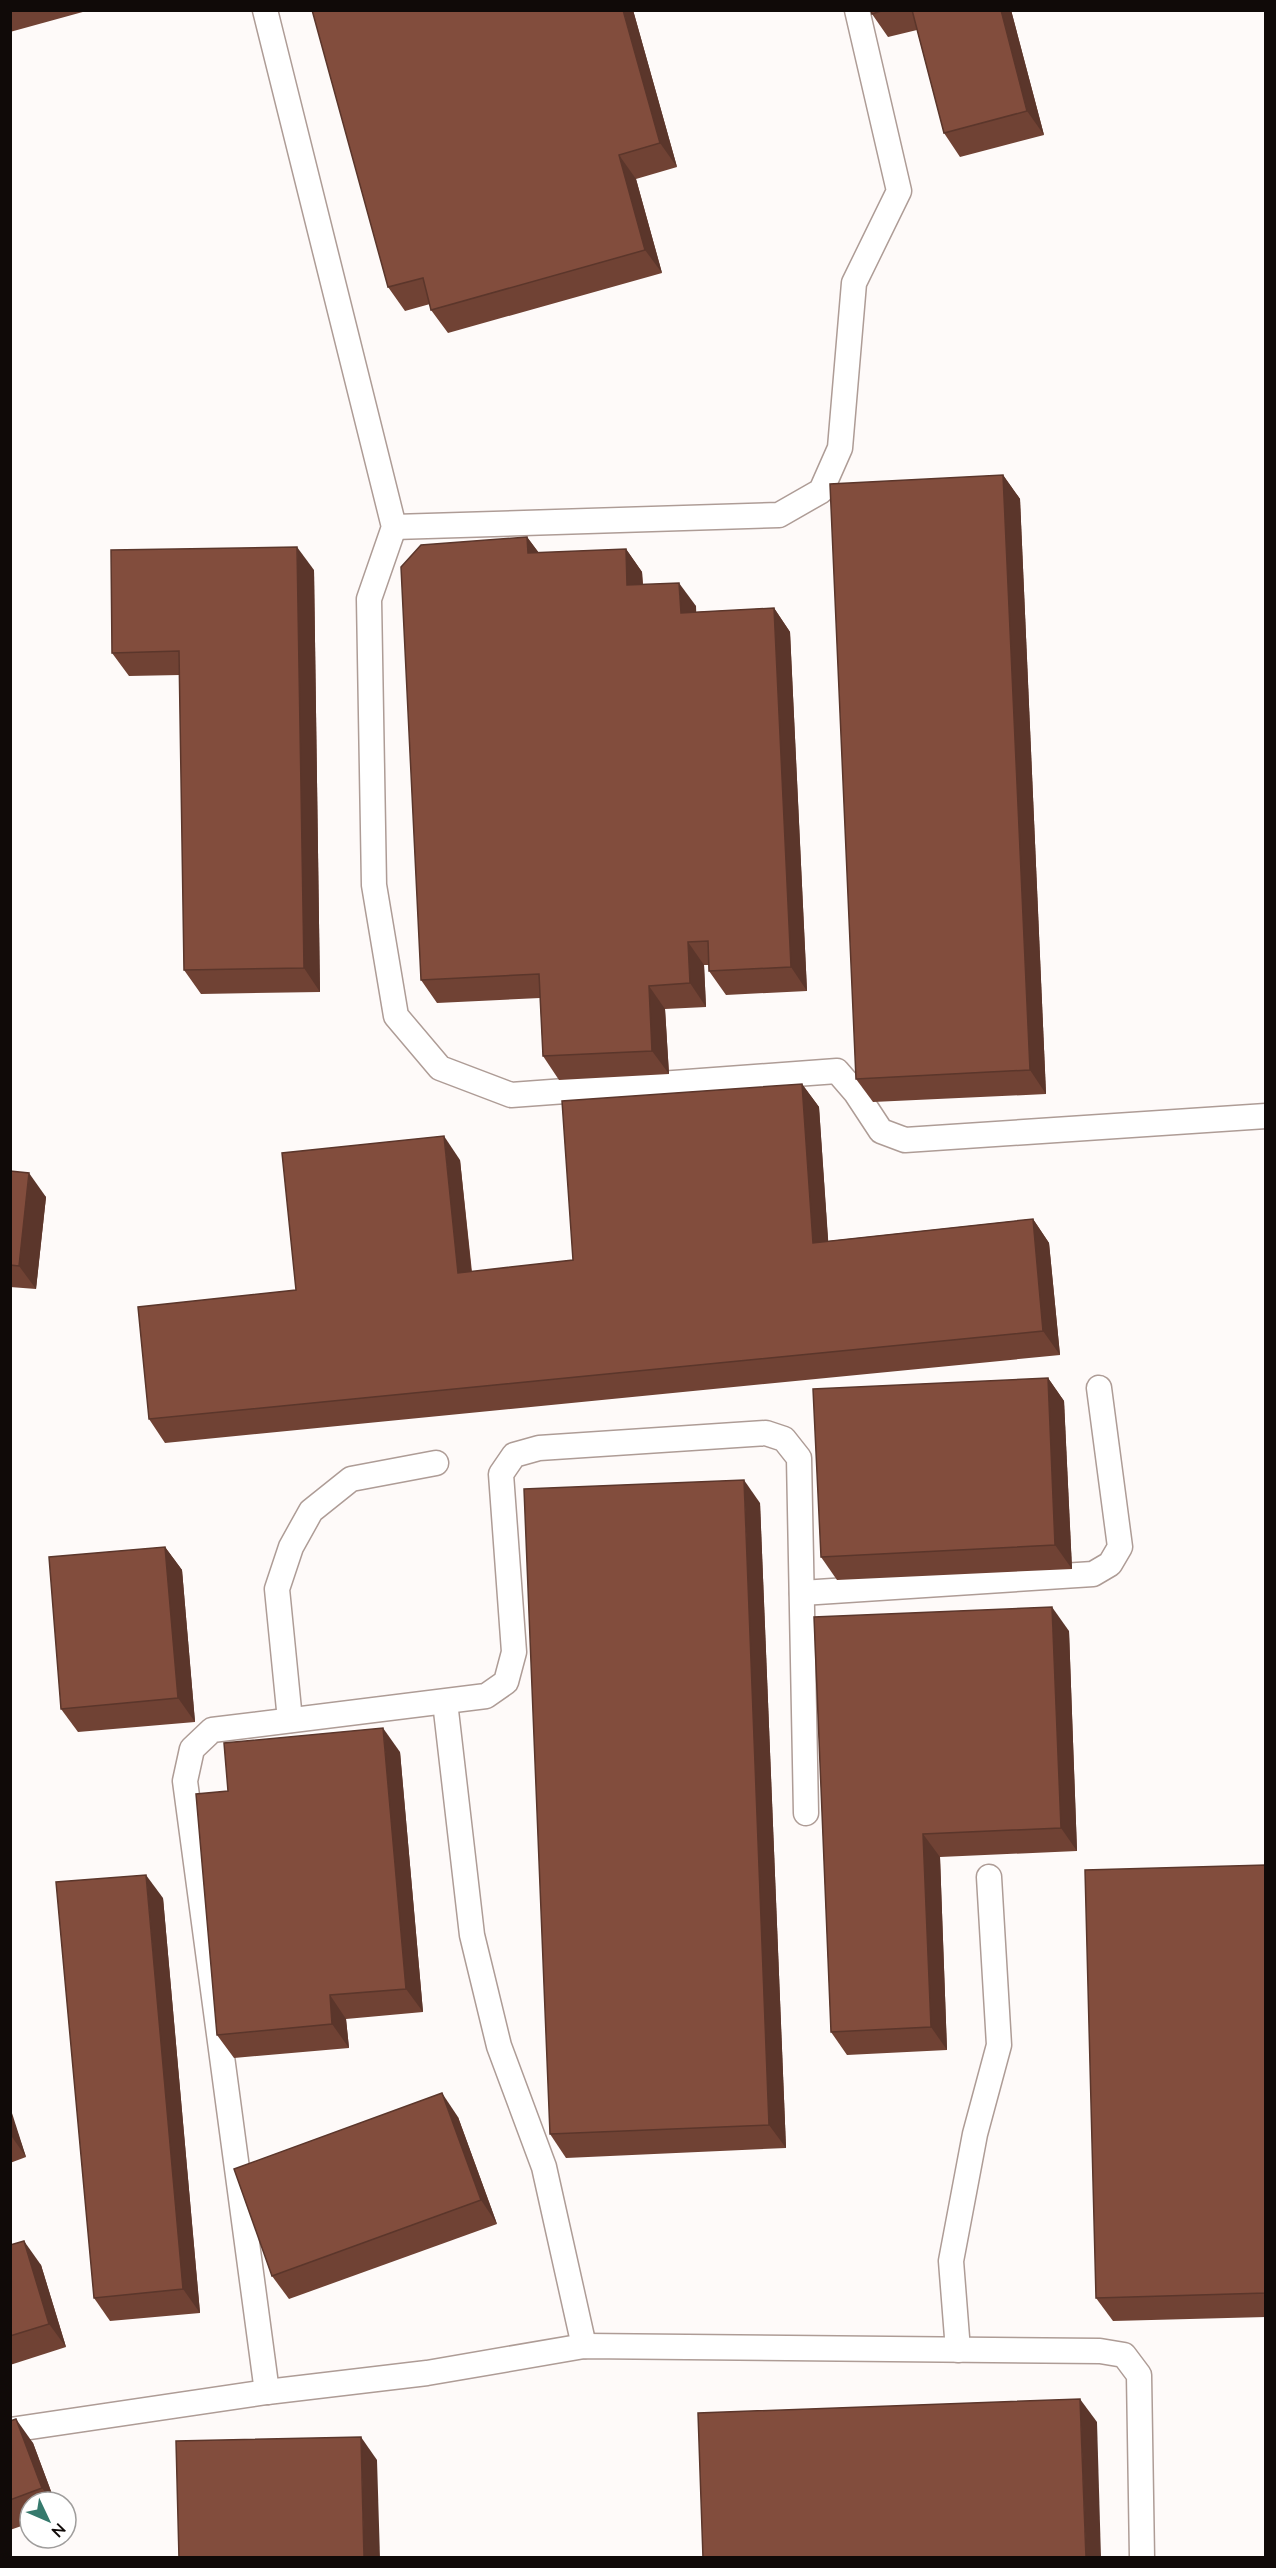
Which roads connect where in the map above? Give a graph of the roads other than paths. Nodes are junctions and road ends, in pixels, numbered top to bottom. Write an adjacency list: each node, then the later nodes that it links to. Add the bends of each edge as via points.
1 (265, 10): 3 (lane)
2 (857, 10): 3 (lane, via 899,191 854,283 840,448 821,491 779,515)
3 (394, 527): 4 (lane, via 369,599 374,885 396,1016 440,1068 511,1095 837,1071 880,1131 905,1140)
4 (1266, 1116)
5 (1099, 1388): 7 (lane, via 1120,1547 1110,1564 1093,1574)
6 (436, 1463): 9 (lane, via 351,1479 311,1511 291,1547 277,1589)
7 (802, 1593): 8 (lane, via 799,1458 784,1440 766,1433 539,1448 514,1455 501,1474 514,1652 506,1682 486,1696); 10 (lane)
8 (445, 1702): 9 (lane); 12 (lane, via 472,1935 499,2046 544,2167)
9 (290, 1720): 14 (lane, via 212,1730 192,1749 185,1781)
10 (806, 1813)
11 (989, 1877): 13 (lane, via 999,2044 975,2134 951,2261)
12 (584, 2346): 13 (lane); 14 (lane, via 427,2373)
13 (958, 2350): 16 (lane, via 1101,2351 1124,2355 1139,2375)
14 (267, 2392): 15 (lane)
15 (10, 2430)
16 (1142, 2558)

